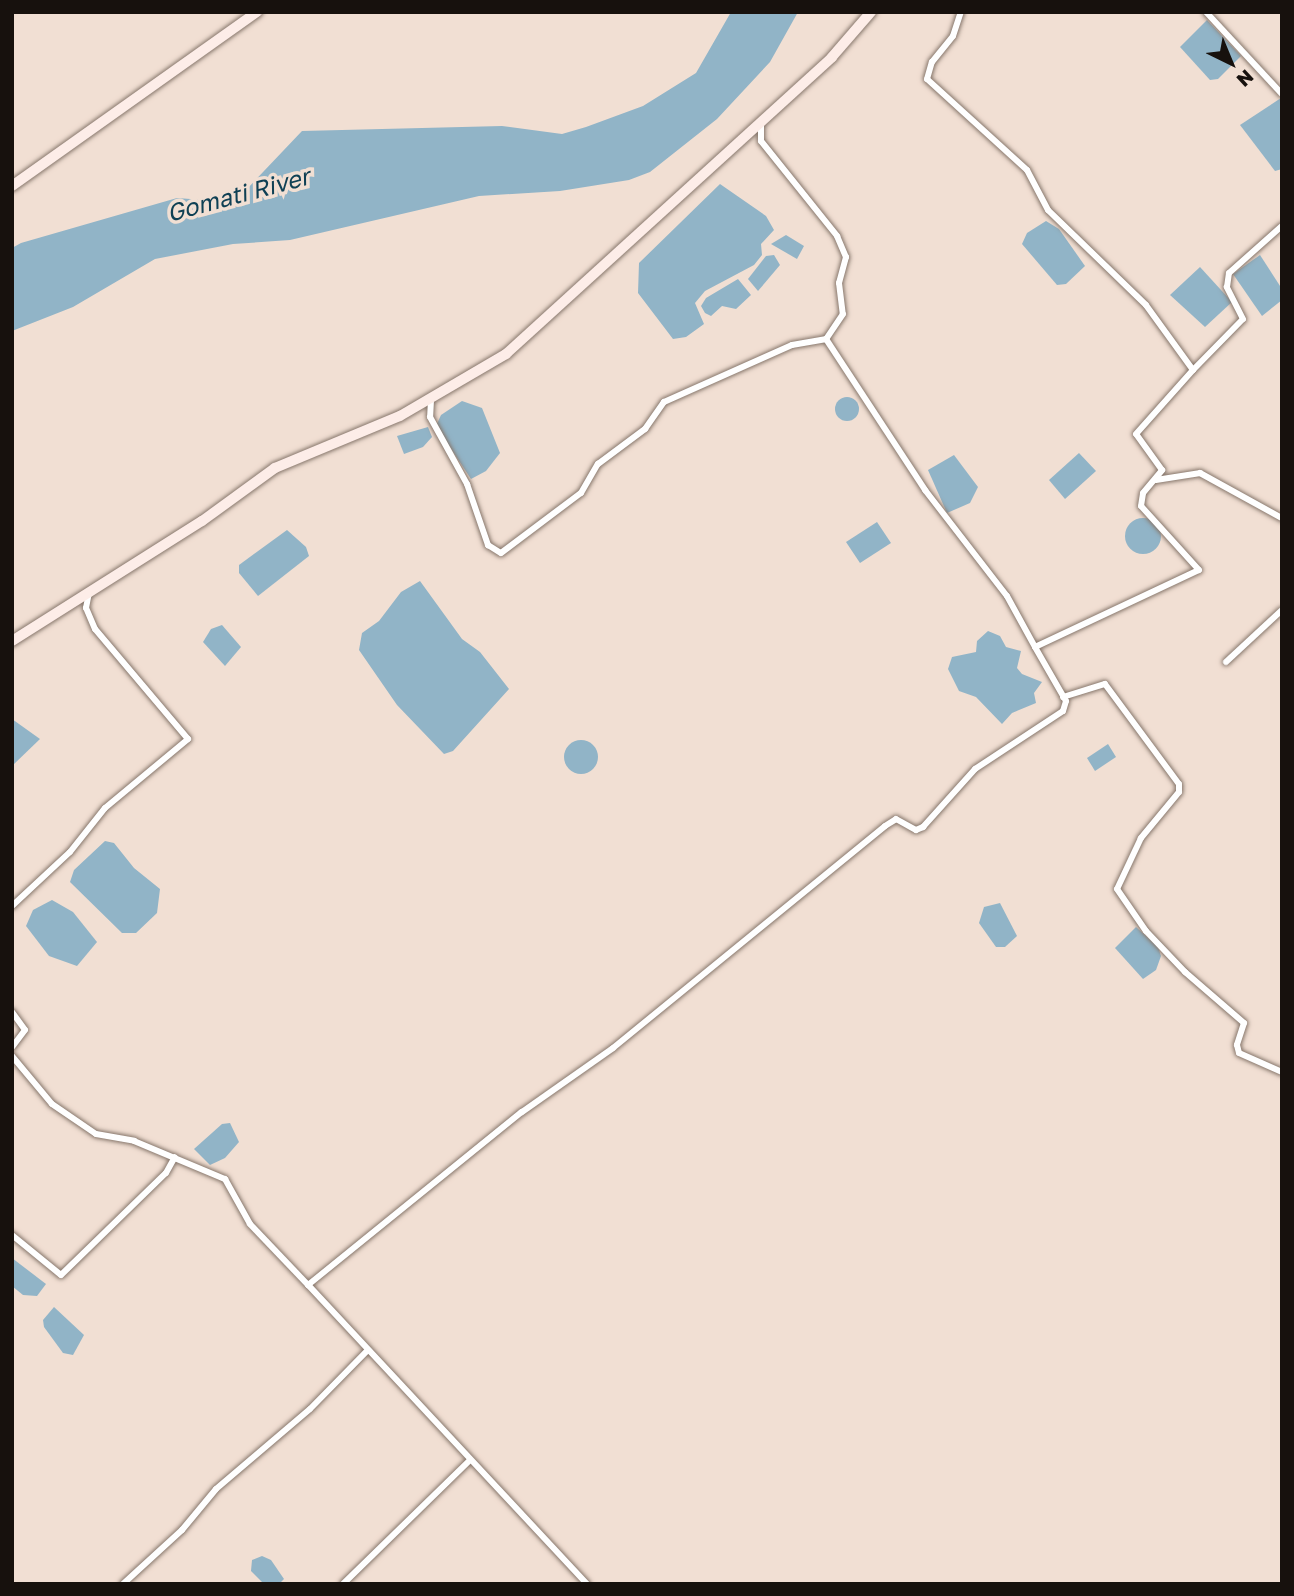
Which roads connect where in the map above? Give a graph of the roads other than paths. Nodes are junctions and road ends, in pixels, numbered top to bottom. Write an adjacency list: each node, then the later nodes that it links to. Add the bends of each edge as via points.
1 (257, 12): 7 (main road)
2 (871, 12): 6 (main road, via 832,57)
3 (961, 12): 10 (street, via 953,36 932,62 927,79 1027,170 1048,210 1146,305)
4 (1206, 12): 5 (street)
5 (1282, 94)
6 (762, 118): 9 (street, via 761,141 837,236 846,257 839,284 843,314); 11 (main road, via 506,355)
7 (12, 186)
8 (1282, 226): 10 (street, via 1229,273 1227,287 1243,319)
9 (826, 339): 11 (street, via 792,345 664,402 645,429 598,464 581,494 501,553 488,545 467,484 430,418); 17 (street, via 925,490 1007,596)
10 (1193, 370): 12 (street, via 1136,434 1160,464 1162,475)
11 (431, 400): 14 (main road, via 275,468 202,521)
12 (1156, 480): 13 (street, via 1200,473); 17 (street, via 1143,493 1141,506 1197,565 1197,572)
13 (1282, 518)
14 (90, 590): 16 (main road); 20 (street, via 87,617 188,739 105,808 70,852)
15 (1282, 610): 18 (street)
16 (12, 640)
17 (1035, 647): 19 (street)
18 (1226, 662)
19 (1063, 696): 24 (street, via 1105,684 1179,784 1174,801 1141,838 1117,889 1146,931 1244,1023 1239,1053); 27 (street, via 1067,705 1063,711 975,769 923,827 916,830 900,819 885,826 613,1048 522,1112)
20 (12, 905)
21 (12, 1012): 22 (street, via 25,1030)
22 (12, 1047)
23 (12, 1056): 25 (street, via 52,1104 96,1134 135,1141)
24 (1282, 1072)
25 (175, 1157): 26 (street, via 124,1217 61,1275); 27 (street, via 225,1179 250,1224)
26 (12, 1235)
27 (308, 1285): 28 (street)
28 (367, 1351): 29 (street); 30 (street, via 310,1409 216,1489 182,1530)
29 (470, 1460): 31 (street); 32 (street, via 542,1531)
30 (123, 1584)
31 (343, 1584)
32 (587, 1584)

